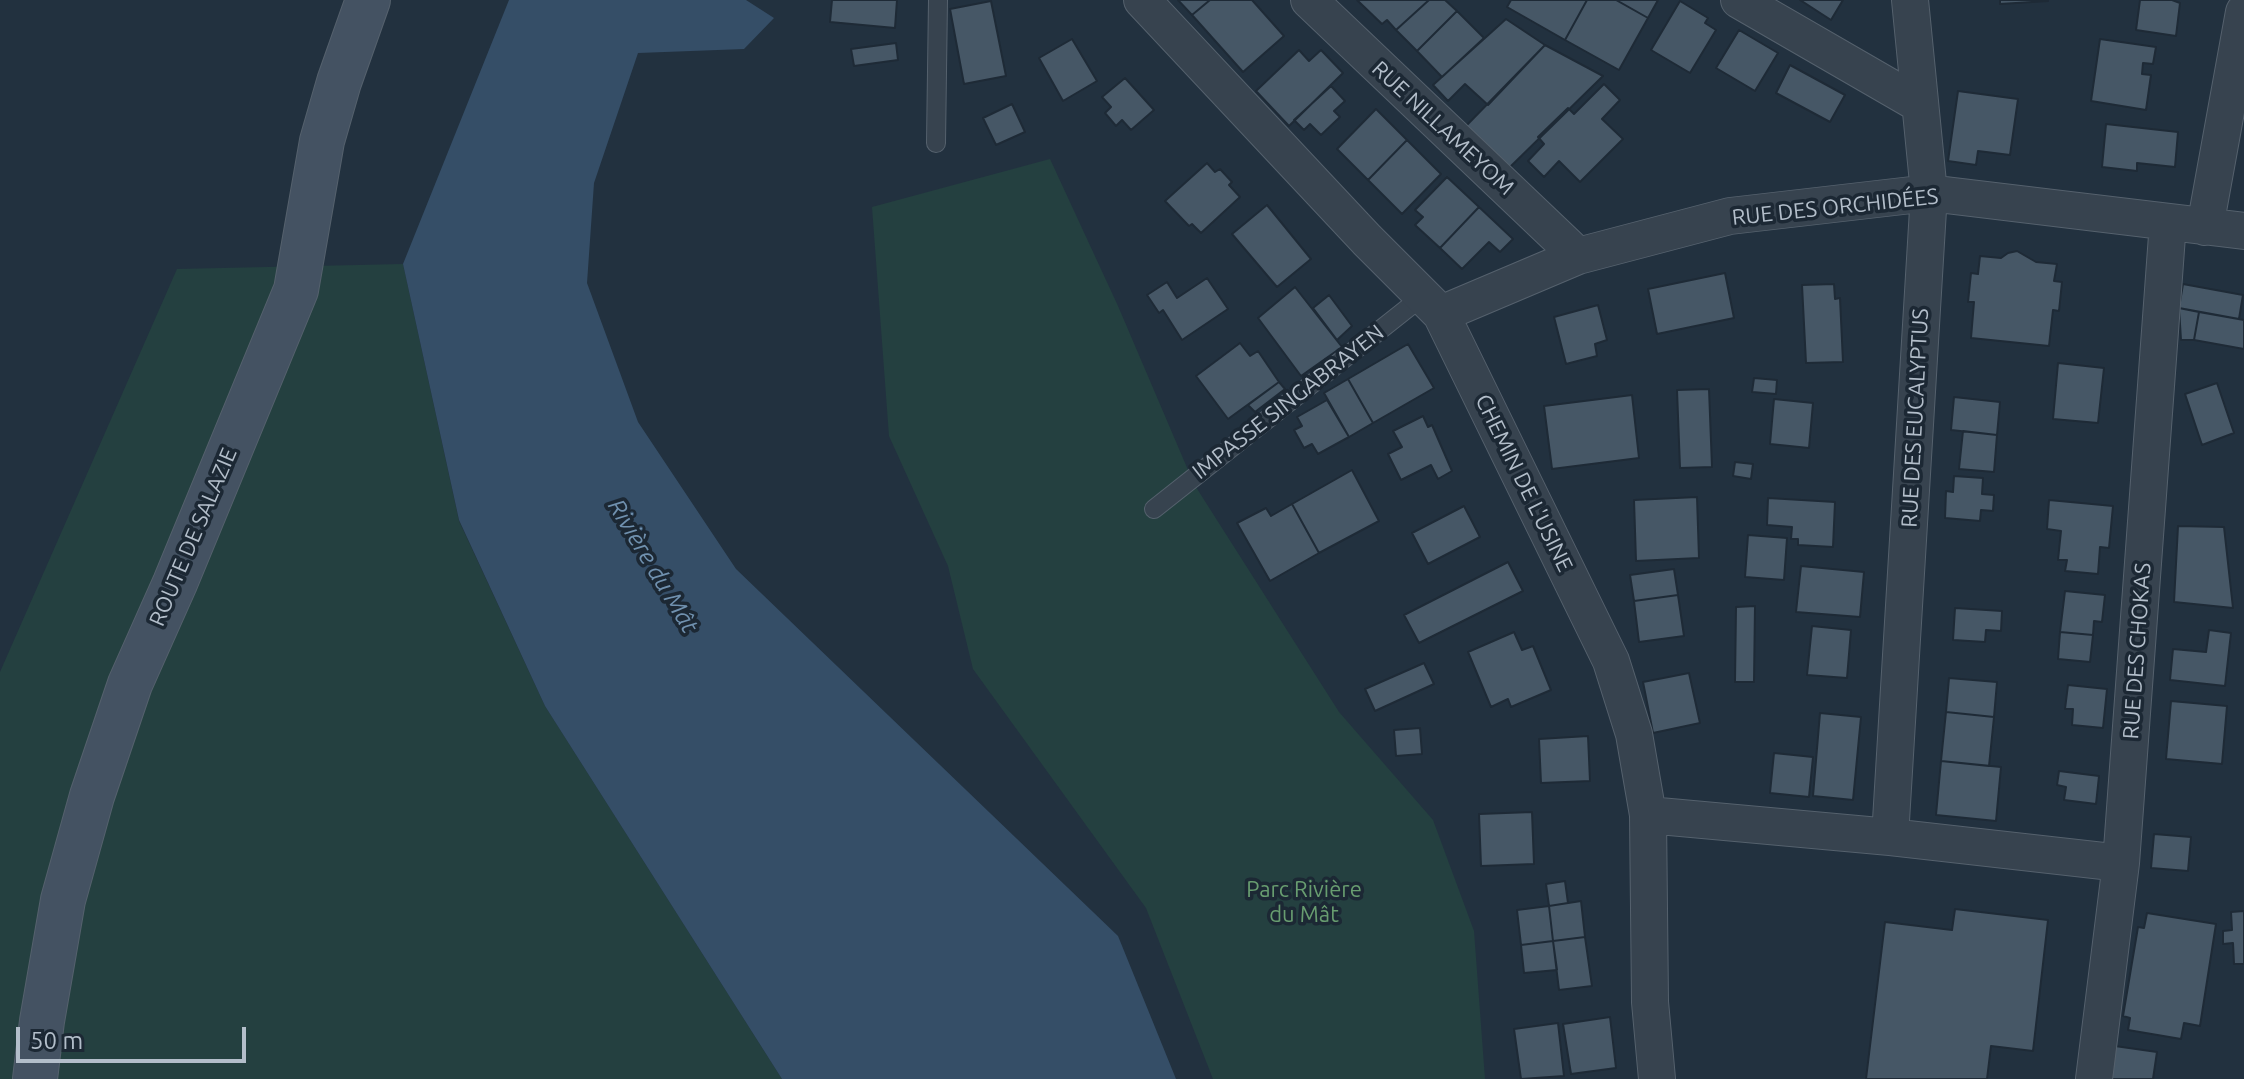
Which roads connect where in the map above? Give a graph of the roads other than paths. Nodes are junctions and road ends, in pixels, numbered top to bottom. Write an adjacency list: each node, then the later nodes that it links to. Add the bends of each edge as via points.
1 (368, 0): 20 (main road, ROUTE DE SALAZIE, via 322,141 296,290 130,684 92,796 63,900)
2 (938, 0): 9 (lane)
3 (1142, 0): 15 (street, CHEMIN DE L'USINE)
4 (1309, 0): 14 (street, RUE NILLAMEYOM)
5 (1739, 0): 8 (street)
6 (1910, 0): 8 (street, RUE DES EUCALYPTUS)
7 (2244, 12): 12 (street)
8 (1919, 104): 10 (street, RUE DES EUCALYPTUS)
9 (936, 143)
10 (1929, 193): 11 (street, RUE DES ORCHIDÉES); 14 (street, RUE DES ORCHIDÉES, via 1730,216); 18 (street, RUE DES EUCALYPTUS)
11 (2168, 222): 12 (street, RUE DES ORCHIDÉES); 19 (street, RUE DES CHOKAS)
12 (2205, 227): 13 (street, RUE DES ORCHIDÉES)
13 (2244, 231)
14 (1578, 256): 15 (street, RUE DES ORCHIDÉES)
15 (1432, 305): 16 (lane, IMPASSE SINGABRAYEN); 17 (street, CHEMIN DE L'USINE, via 1611,661 1634,734)
16 (1154, 509)
17 (1648, 815): 18 (street); 21 (street, CHEMIN DE L'USINE, via 1650,1002)
18 (1890, 837): 19 (street)
19 (2121, 863): 22 (street, RUE DES CHOKAS)
20 (35, 1079)
21 (1657, 1079)
22 (2094, 1079)

